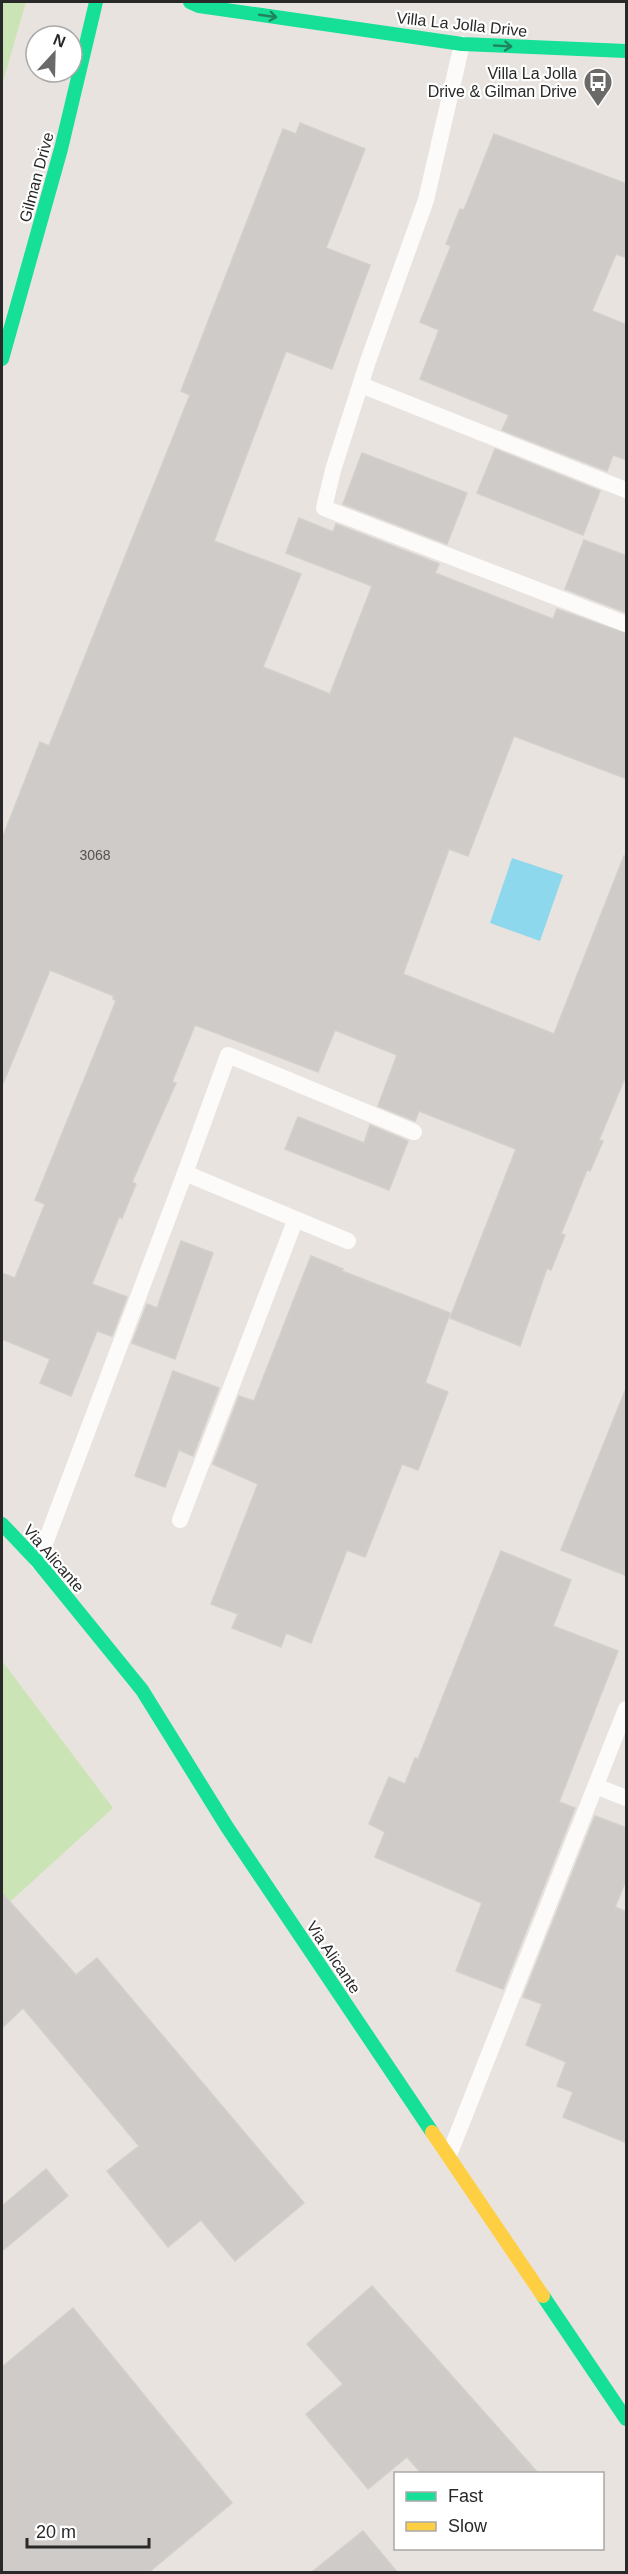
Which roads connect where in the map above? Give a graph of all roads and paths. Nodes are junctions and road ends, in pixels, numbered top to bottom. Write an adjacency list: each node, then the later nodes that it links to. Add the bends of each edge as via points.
1 (96, 2): 5 (street, Gilman Drive, via 61,149)
2 (190, 2): 3 (street, Villa La Jolla Drive, one-way to 3)
3 (462, 44): 4 (street, Villa La Jolla Drive, one-way to 4); 6 (lane, via 426,200)
4 (627, 51)
5 (2, 359)
6 (362, 385): 7 (lane); 8 (lane, via 324,507)
7 (627, 490)
8 (627, 624)
9 (414, 1132): 10 (lane, via 228,1055)
10 (185, 1173): 11 (lane); 15 (lane)
11 (295, 1221): 12 (lane); 13 (lane)
12 (348, 1241)
13 (180, 1520)
14 (2, 1524): 15 (street, Via Alicante)
15 (38, 1562): 19 (street, Via Alicante, via 142,1690 227,1827)
16 (627, 1709): 17 (lane)
17 (596, 1786): 18 (lane); 19 (lane)
18 (627, 1798)
19 (449, 2155): 20 (street, Via Alicante)
20 (627, 2419)

